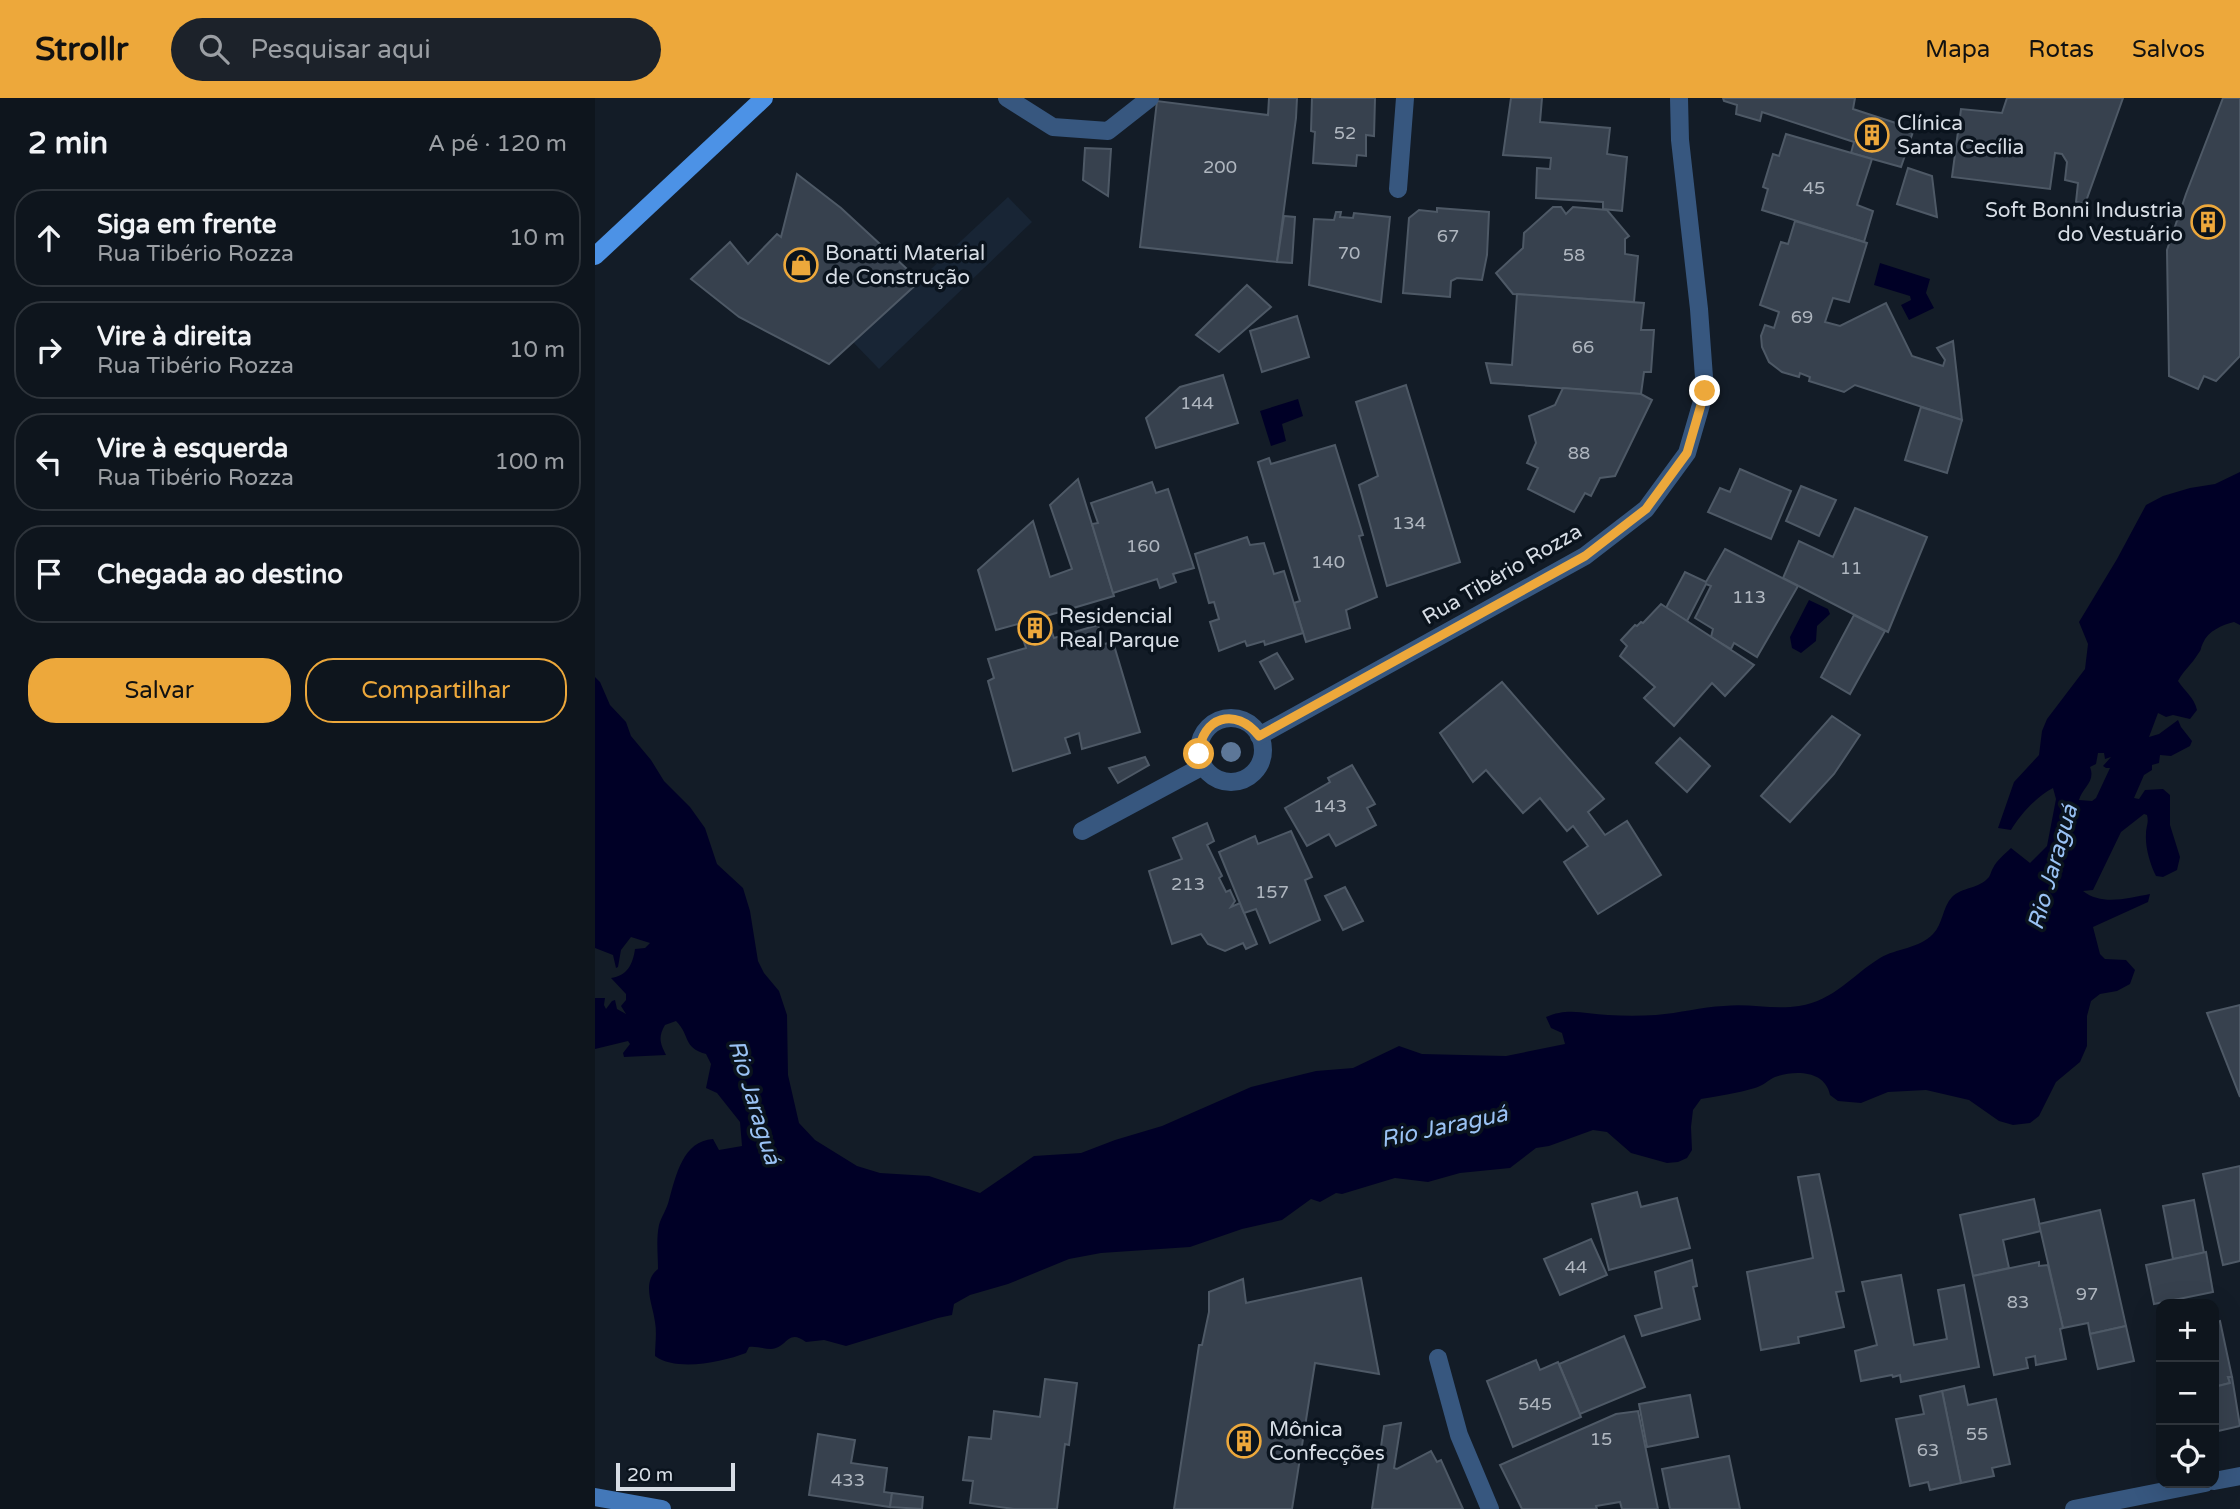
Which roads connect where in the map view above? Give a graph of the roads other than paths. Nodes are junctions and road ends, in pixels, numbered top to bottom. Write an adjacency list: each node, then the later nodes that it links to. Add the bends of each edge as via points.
1 (764, 98): 7 (main road)
2 (1007, 98): 3 (street, via 1053,127 1108,131)
3 (1150, 98)
4 (1405, 98): 6 (street)
5 (1679, 98): 8 (street, Rua Tibério Rozza, via 1705,391 1687,453 1646,509 1585,556)
6 (1398, 189)
7 (595, 256)
8 (1259, 736): 9 (street, via 1261,760 1246,778 1222,781); 9 (street, via 1240,719 1216,722 1200,741)
9 (1203, 766): 10 (street)
10 (1082, 831)
11 (1438, 1358): 17 (street, via 1459,1435)
12 (2240, 1476): 13 (street)
13 (2219, 1480)
14 (2180, 1488): 18 (street)
15 (595, 1497): 16 (main road)
16 (662, 1509)
17 (1490, 1509)
18 (2074, 1509)

